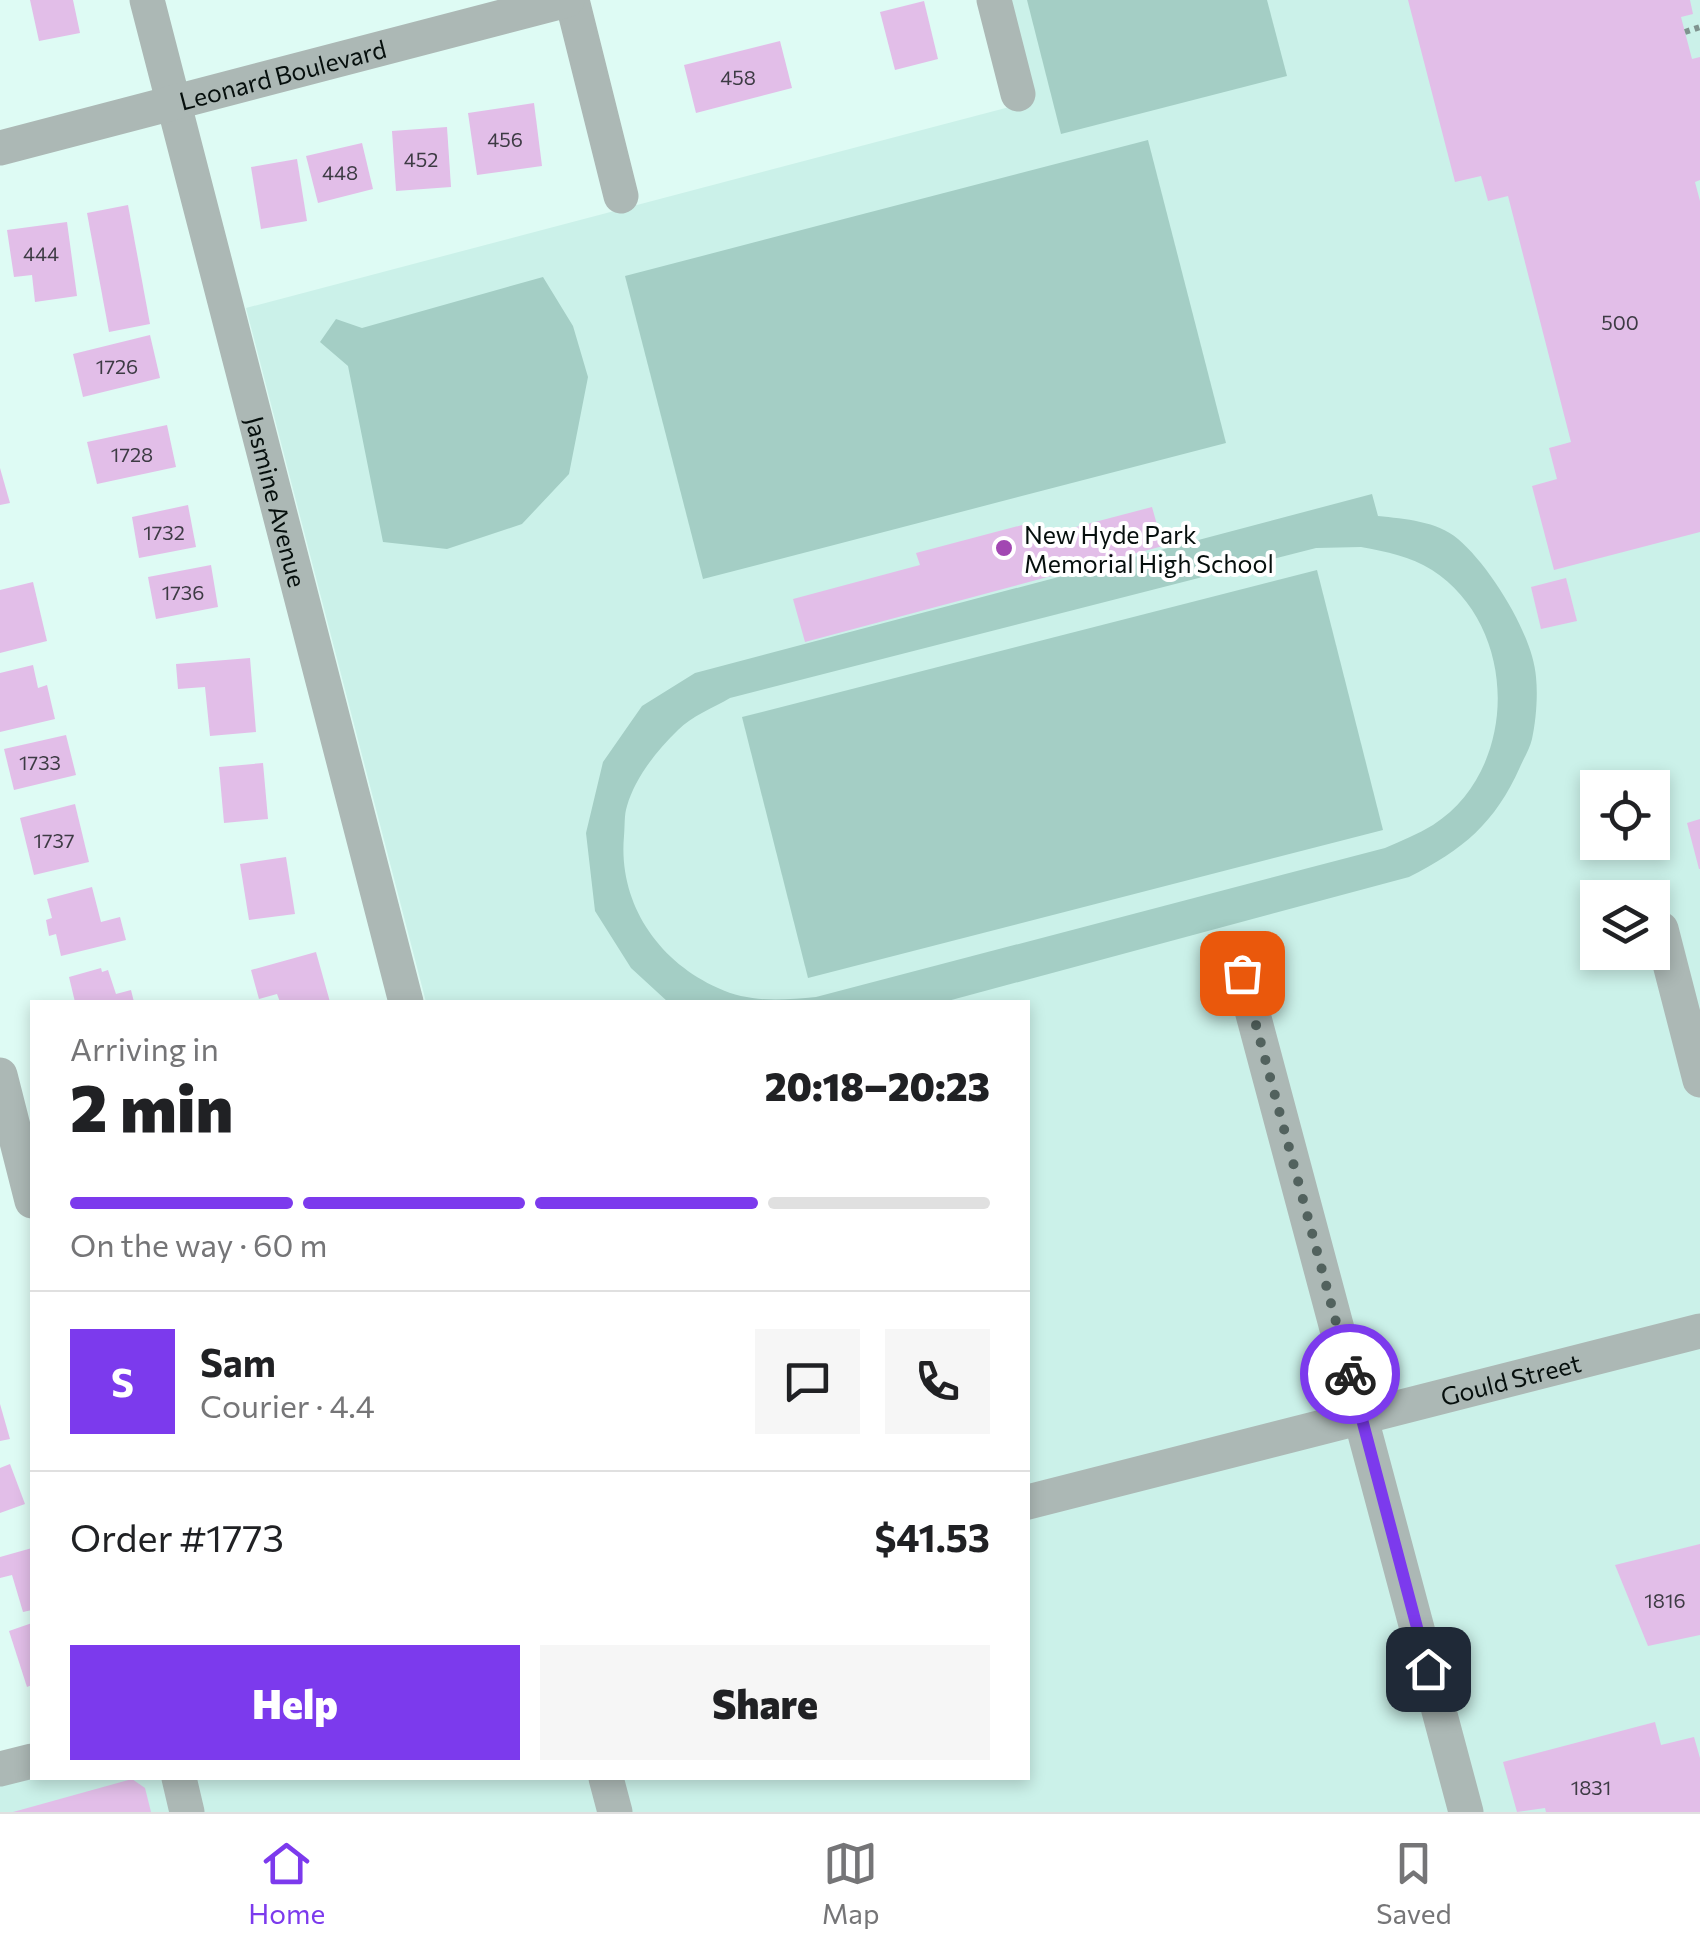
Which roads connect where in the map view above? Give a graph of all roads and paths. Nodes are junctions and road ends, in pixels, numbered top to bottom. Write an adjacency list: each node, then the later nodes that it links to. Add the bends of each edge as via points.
1 (147, 0): 7 (street, Jasmine Avenue)
2 (569, 0): 7 (street, Leonard Boulevard); 9 (street)
3 (994, 0): 6 (street)
4 (1700, 26): 5 (path)
5 (1685, 32)
6 (1018, 94)
7 (174, 102): 8 (street, Leonard Boulevard); 12 (street, Jasmine Avenue)
8 (0, 148)
9 (622, 196)
10 (1670, 964): 14 (street)
11 (1242, 973): 17 (street)
12 (405, 1000)
13 (0, 1075): 15 (street)
14 (1700, 1080)
15 (30, 1193)
16 (1700, 1331): 17 (street, Gould Street)
17 (1362, 1418): 18 (street, Gould Street); 25 (street)
18 (1030, 1501)
19 (30, 1762): 20 (street)
20 (0, 1770)
21 (179, 1780): 23 (street)
22 (607, 1780): 24 (street)
23 (187, 1812)
24 (615, 1812)
25 (1466, 1812)

